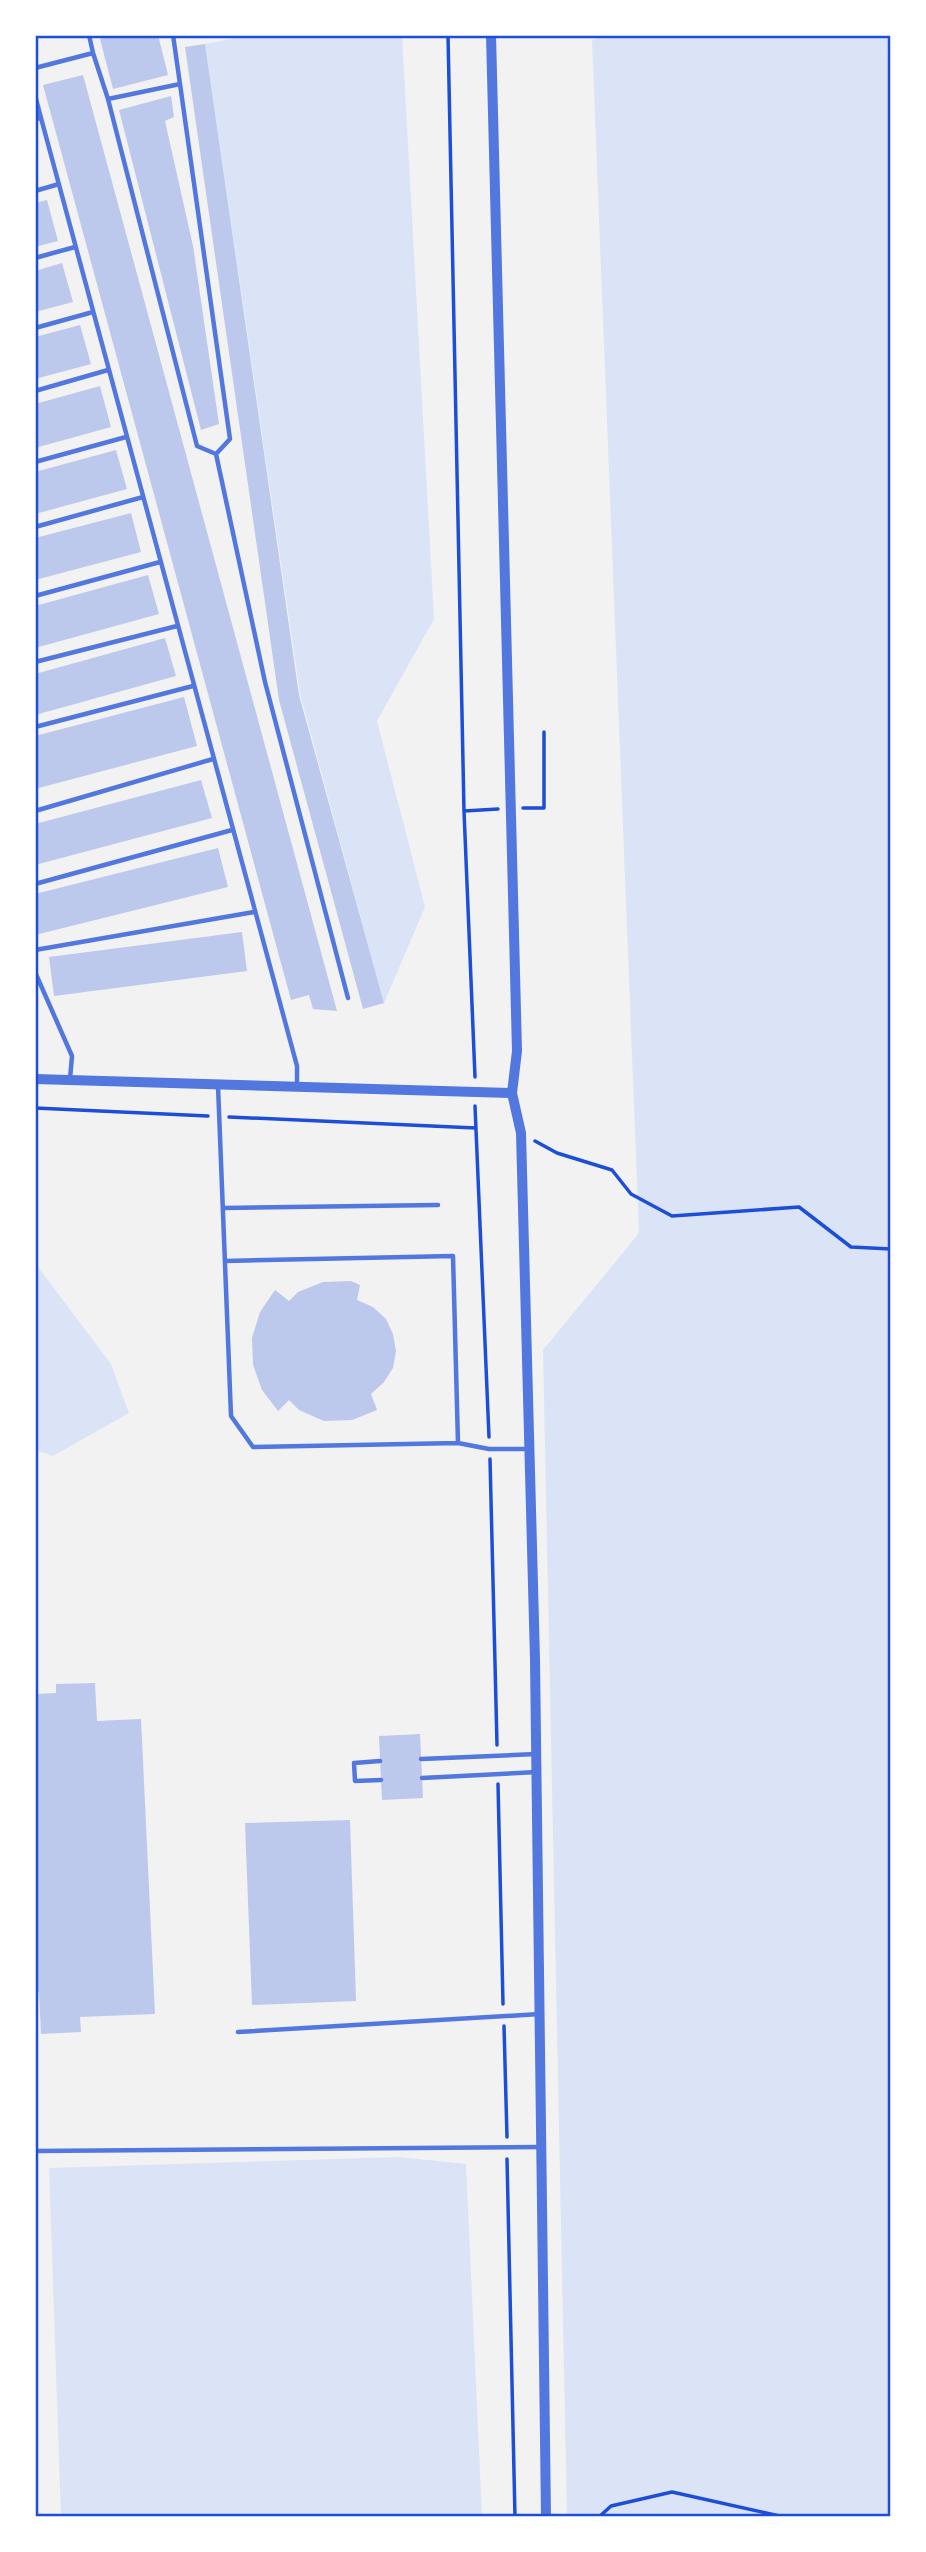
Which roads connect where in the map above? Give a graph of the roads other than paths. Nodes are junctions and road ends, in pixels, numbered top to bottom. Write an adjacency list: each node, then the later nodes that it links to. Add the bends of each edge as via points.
1 (89, 35): 4 (lane)
2 (173, 35): 6 (lane)
3 (491, 35): 41 (street, via 517,1051)
4 (93, 53): 5 (lane); 8 (lane)
5 (35, 68)
6 (180, 84): 8 (lane); 19 (lane, via 230,439)
7 (35, 95): 9 (lane)
8 (107, 99): 19 (lane, via 197,446)
9 (38, 119): 10 (lane)
10 (59, 184): 11 (lane); 12 (lane)
11 (35, 191)
12 (75, 247): 13 (lane); 14 (lane)
13 (35, 258)
14 (93, 312): 15 (lane); 16 (lane)
15 (35, 328)
16 (108, 370): 17 (lane); 18 (lane)
17 (35, 391)
18 (126, 437): 20 (lane); 21 (lane)
19 (216, 454): 36 (lane, via 265,682)
20 (35, 463)
21 (143, 497): 22 (lane); 23 (lane)
22 (35, 527)
23 (160, 562): 24 (lane); 25 (lane)
24 (35, 596)
25 (177, 626): 26 (lane); 27 (lane)
26 (35, 662)
27 (193, 686): 28 (lane); 29 (lane)
28 (35, 727)
29 (213, 759): 30 (lane); 31 (lane)
30 (35, 811)
31 (232, 830): 32 (lane); 33 (lane)
32 (35, 884)
33 (254, 912): 34 (lane); 40 (lane, via 297,1066)
34 (35, 950)
35 (35, 972): 38 (lane, via 72,1056)
36 (348, 998)
37 (35, 1079): 38 (street)
38 (70, 1080): 39 (street)
39 (218, 1085): 40 (street); 43 (lane)
40 (297, 1087): 41 (street)
41 (512, 1093): 46 (street, via 521,1133)
42 (438, 1205): 43 (lane)
43 (223, 1208): 44 (lane)
44 (225, 1261): 45 (lane, via 231,1416 253,1447); 45 (lane, via 453,1256)
45 (458, 1443): 46 (lane)
46 (529, 1449): 47 (street)
47 (537, 1754): 48 (lane); 50 (street)
48 (421, 1759)
49 (380, 1761): 52 (lane, via 354,1763 355,1781)
50 (537, 1772): 51 (lane); 53 (street)
51 (422, 1778)
52 (381, 1780)
53 (541, 2014): 54 (lane); 55 (street)
54 (238, 2032)
55 (543, 2147): 56 (lane); 57 (street)
56 (35, 2151)
57 (546, 2517)

